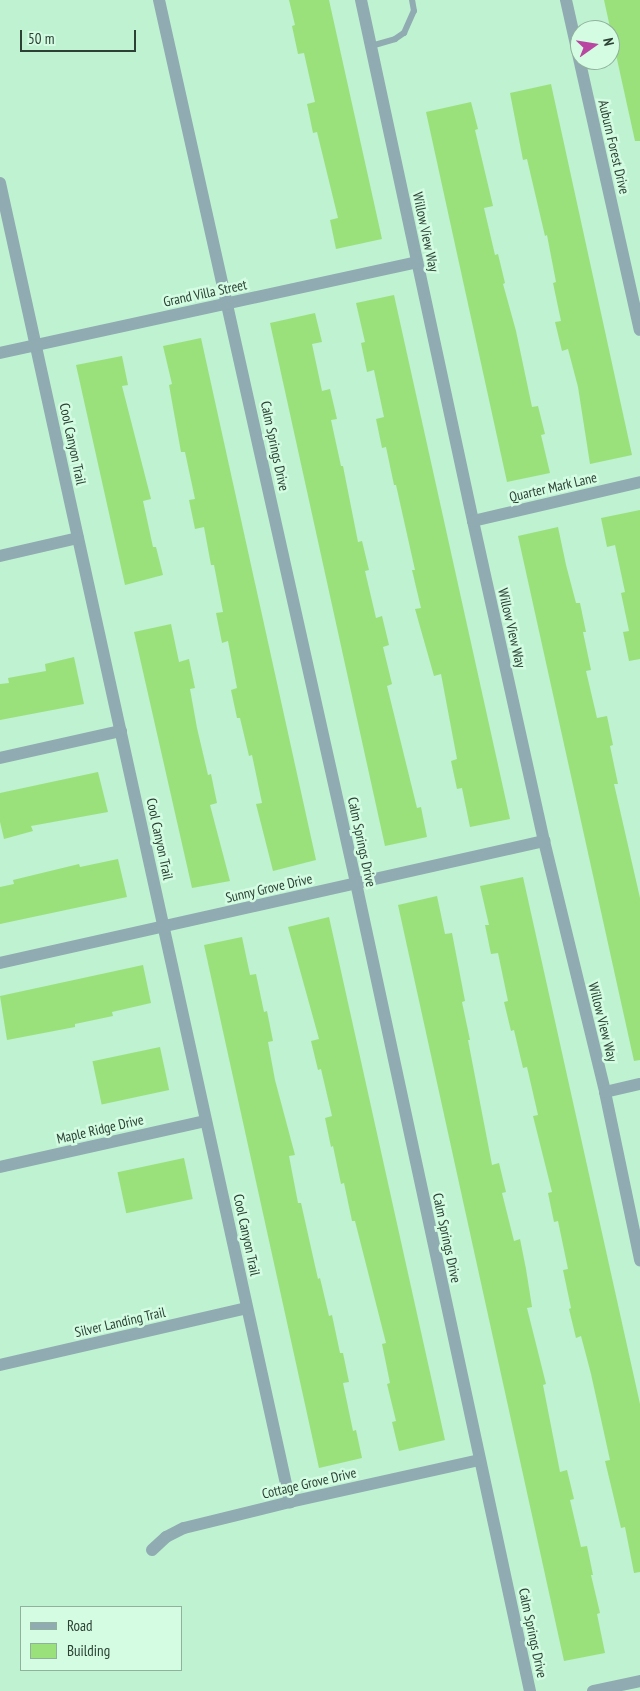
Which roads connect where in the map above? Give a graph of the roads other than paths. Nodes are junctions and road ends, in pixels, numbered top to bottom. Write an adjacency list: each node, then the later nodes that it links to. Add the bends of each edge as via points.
1 (160, 0): 8 (street, Calm Springs Drive)
2 (361, 0): 5 (street, Willow View Way)
3 (412, 0): 5 (lane, via 414,11 404,33)
4 (566, 0): 9 (street, Auburn Forest Drive)
5 (371, 46): 7 (street, Willow View Way)
6 (0, 183): 10 (street, Cool Canyon Trail)
7 (417, 262): 8 (street, Grand Villa Street); 13 (street, Willow View Way)
8 (228, 303): 10 (street, Grand Villa Street); 19 (street, Calm Springs Drive)
9 (640, 330)
10 (36, 345): 11 (street, Grand Villa Street); 14 (street, Cool Canyon Trail)
11 (0, 353)
12 (640, 482): 13 (street, Quarter Mark Lane)
13 (473, 521): 18 (street, Willow View Way)
14 (78, 538): 15 (street); 16 (street, Cool Canyon Trail)
15 (0, 556)
16 (120, 731): 17 (street); 20 (street, Cool Canyon Trail)
17 (0, 758)
18 (544, 841): 19 (street, Sunny Grove Drive); 23 (street, Willow View Way)
19 (356, 883): 20 (street, Sunny Grove Drive); 29 (street, Calm Springs Drive)
20 (164, 927): 21 (street, Sunny Grove Drive); 24 (street, Cool Canyon Trail)
21 (0, 963)
22 (640, 1084): 23 (street)
23 (605, 1092): 26 (street, Willow View Way)
24 (206, 1121): 25 (street, Maple Ridge Drive); 27 (street, Cool Canyon Trail)
25 (0, 1167)
26 (640, 1260)
27 (247, 1308): 28 (street, Silver Landing Trail); 30 (street, Cool Canyon Trail)
28 (0, 1365)
29 (479, 1460): 30 (street, Cottage Grove Drive); 33 (street, Calm Springs Drive)
30 (290, 1502): 31 (street, Cottage Grove Drive, via 184,1528 166,1537)
31 (152, 1550)
32 (640, 1681): 34 (street)
33 (530, 1691)
34 (593, 1691)

